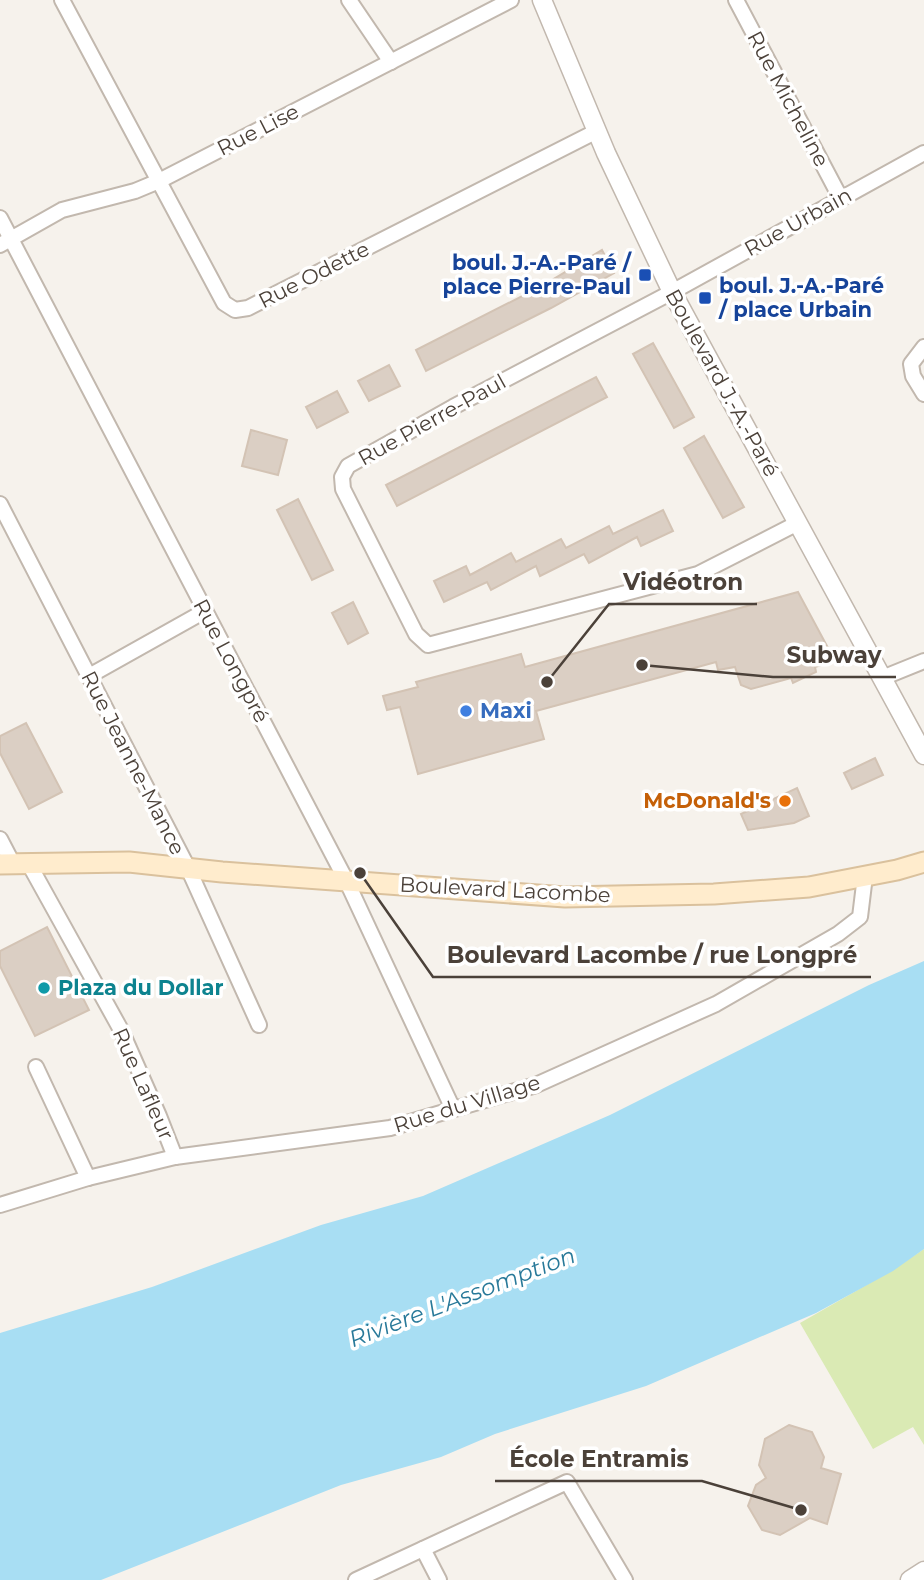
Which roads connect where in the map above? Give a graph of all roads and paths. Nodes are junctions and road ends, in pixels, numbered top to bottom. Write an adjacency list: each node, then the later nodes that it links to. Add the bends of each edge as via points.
1 (62, 0): 9 (street, Rue Odette)
2 (349, 0): 6 (street)
3 (511, 0): 6 (street, Rue Lise)
4 (542, 0): 7 (street, Boulevard J.-A.-Paré)
5 (736, 0): 10 (street, Rue Micheline)
6 (391, 62): 9 (street, Rue Lise)
7 (597, 131): 9 (street, Rue Odette, via 248,309 235,310 225,303); 13 (street, Boulevard J.-A.-Paré)
8 (924, 153): 10 (street, Rue Urbain)
9 (159, 181): 12 (street, Rue Lise, via 62,210)
10 (841, 199): 13 (street, Rue Urbain)
11 (0, 218): 12 (street, Rue Longpré)
12 (5, 242): 18 (street, Rue Longpré)
13 (672, 292): 17 (street, Boulevard J.-A.-Paré); 17 (street, Rue Pierre-Paul, via 348,466 342,477 343,489 416,634 428,645 698,574)
14 (924, 346): 15 (street, via 911,364)
15 (924, 394)
16 (0, 503): 20 (street, Rue Jeanne-Mance)
17 (797, 521): 21 (street, Boulevard J.-A.-Paré)
18 (205, 611): 20 (street); 28 (street, Rue Longpré)
19 (924, 662): 21 (street)
20 (89, 676): 26 (street, Rue Jeanne-Mance)
21 (882, 678): 22 (street, Boulevard J.-A.-Paré)
22 (924, 755)
23 (0, 839): 25 (street, Rue Lafleur)
24 (924, 862): 27 (main road, Boulevard Lacombe)
25 (14, 864): 26 (main road, Boulevard Lacombe, via 129,862); 32 (street, Rue Lafleur, via 121,1030)
26 (188, 868): 28 (main road, Boulevard Lacombe); 29 (street, Rue Jeanne-Mance)
27 (864, 876): 28 (main road, Boulevard Lacombe, via 785,889 565,897); 31 (street, Rue du Village, via 860,917 727,997 536,1085)
28 (347, 881): 31 (street, Rue Longpré)
29 (259, 1025)
30 (36, 1068): 33 (street)
31 (453, 1109): 32 (street, Rue du Village, via 390,1128)
32 (174, 1157): 33 (street, Rue du Village)
33 (88, 1178): 34 (street, Rue du Village)
34 (0, 1205)
35 (423, 1549): 37 (street); 38 (street); 39 (street, via 566,1482)
36 (924, 1571): 40 (street)
37 (356, 1580)
38 (439, 1580)
39 (625, 1580)
40 (910, 1580)

